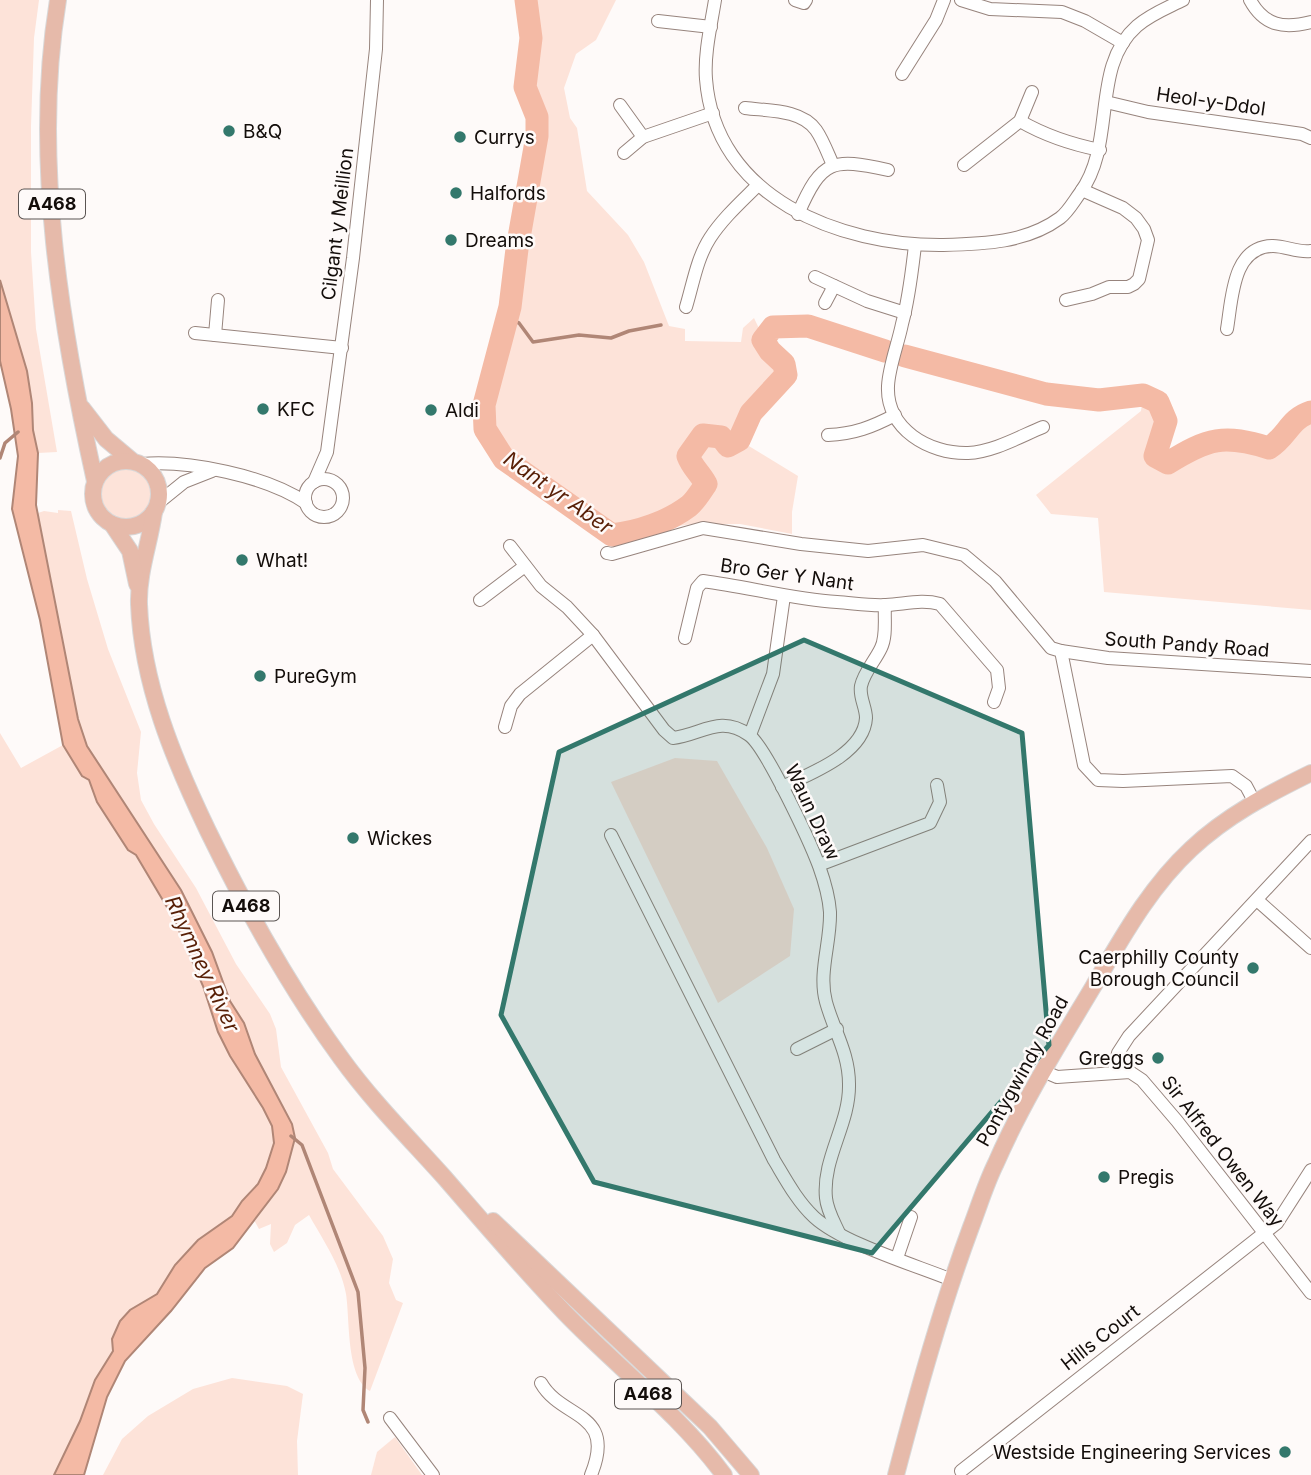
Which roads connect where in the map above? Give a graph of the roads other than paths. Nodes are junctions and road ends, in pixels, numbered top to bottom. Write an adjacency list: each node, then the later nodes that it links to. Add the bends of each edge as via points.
1 (58, 0): 45 (main road, A468, via 50,170 60,293)
2 (377, 0): 44 (street, Cilgant y Meillion, via 376,49)
3 (715, 0): 13 (street)
4 (795, 0): 5 (street)
5 (806, 0)
6 (944, 0): 15 (street)
7 (961, 0): 10 (street, via 990,9)
8 (1183, 0): 14 (street, via 1152,15)
9 (1250, 0): 12 (street, via 1269,23 1291,26)
10 (1041, 5): 14 (street, via 1085,21)
11 (658, 21): 13 (street)
12 (1311, 22)
13 (711, 27): 20 (street, via 706,78)
14 (1123, 43): 17 (street, via 1112,65)
15 (902, 74)
16 (1032, 92): 21 (street)
17 (1106, 102): 23 (street, Heol-y-Ddol); 24 (street)
18 (620, 104): 22 (street)
19 (745, 108): 26 (street, via 807,120)
20 (713, 113): 22 (street); 29 (street, via 733,157)
21 (1020, 121): 24 (street, via 1057,140); 27 (street)
22 (643, 137): 25 (street)
23 (1311, 138)
24 (1100, 150): 30 (street)
25 (624, 153)
26 (833, 165): 28 (street, via 851,162); 31 (street, via 810,187)
27 (964, 165)
28 (888, 170)
29 (758, 185): 31 (street); 39 (street, via 708,240)
30 (1082, 190): 32 (street, via 1062,216 1018,238); 37 (street, via 1136,218 1148,240 1134,284)
31 (798, 214): 32 (street, via 858,236)
32 (915, 245): 40 (street)
33 (1311, 251): 41 (street, via 1272,246 1251,253 1237,270)
34 (815, 277): 35 (street)
35 (834, 286): 38 (street); 40 (street)
36 (218, 300): 43 (street)
37 (1066, 300)
38 (825, 303)
39 (686, 307)
40 (905, 313): 46 (street, via 888,383 888,401)
41 (1227, 328)
42 (195, 333): 43 (street)
43 (215, 335): 44 (street)
44 (342, 348): 49 (street, Cilgant y Meillion)
45 (80, 406): 50 (main road, A468, via 97,429); 52 (main road, A468)
46 (895, 415): 47 (street, via 906,432 944,451 970,453); 48 (street, via 859,431)
47 (1044, 427)
48 (828, 435)
49 (327, 452): 53 (street, Cilgant y Meillion); 54 (street, Cilgant y Meillion)
50 (136, 462): 51 (street, via 186,464); 52 (main road, via 109,464); 57 (main road, via 157,481)
51 (213, 471): 55 (street); 57 (street, via 184,482)
52 (95, 481): 58 (main road, via 92,491 97,511)
53 (312, 483): 54 (street, via 325,479); 55 (street); 56 (street)
54 (335, 483): 56 (street, via 342,493 339,511 329,517 317,516)
55 (279, 487): 56 (street)
56 (306, 503)
57 (156, 507): 58 (main road, via 148,519 131,527); 62 (main road, A468)
58 (112, 524): 62 (main road, A468, via 130,551)
59 (510, 546): 61 (street)
60 (607, 553): 68 (street, via 703,528 868,551 923,545 964,555 995,581 1051,648)
61 (525, 566): 64 (street); 66 (street)
62 (139, 593): 87 (main road, A468, via 145,661 158,710 232,880 278,964 328,1040 384,1114)
63 (784, 596): 65 (street, Bro Ger Y Nant); 67 (street, Bro Ger Y Nant, via 703,581 697,588); 72 (street, via 773,674)
64 (480, 600)
65 (885, 606): 70 (street, Bro Ger Y Nant, via 940,604 996,670 999,688); 75 (street, via 883,645 861,685 866,718 861,733 840,756)
66 (593, 635): 71 (street, via 520,694); 72 (street, via 673,738 706,727 729,726)
67 (685, 638)
68 (1061, 651): 69 (street, South Pandy Road); 76 (street, via 1084,765 1098,780 1232,776 1246,786)
69 (1311, 671)
70 (994, 702)
71 (505, 727)
72 (750, 735): 75 (street, Waun Draw)
73 (1311, 773): 76 (main road, Pontygwindy Road)
74 (937, 785): 79 (street, via 940,802 930,823)
75 (782, 788): 79 (street, Waun Draw)
76 (1254, 801): 84 (main road, Pontygwindy Road, via 1190,849 1154,890)
77 (611, 835): 89 (street, via 774,1160 796,1198 816,1219)
78 (1311, 841): 80 (street)
79 (819, 865): 82 (street, Waun Draw, via 830,912 823,978)
80 (1257, 900): 81 (street); 85 (street, via 1129,1036 1118,1053)
81 (1311, 948)
82 (837, 1029): 83 (street); 89 (street, Waun Draw, via 849,1084 847,1110 828,1164 826,1185 829,1212)
83 (796, 1049)
84 (1043, 1071): 85 (street, Sir Alfred Owen Way, via 1057,1077); 92 (main road, Pontygwindy Road, via 995,1164)
85 (1114, 1072): 90 (street, Sir Alfred Owen Way, via 1130,1072 1142,1080)
86 (1311, 1170): 90 (street, Hills Court, via 1287,1210)
87 (442, 1175): 99 (main road, A468, via 557,1304 691,1435); 100 (main road, A468, via 704,1421)
88 (911, 1217): 91 (street)
89 (839, 1233): 91 (street)
90 (1263, 1233): 93 (street, Sir Alfred Owen Way); 96 (street, Hills Court)
91 (897, 1258): 92 (street)
92 (952, 1280): 101 (main road, Pontygwindy Road)
93 (1311, 1293)
94 (541, 1383): 98 (street, via 596,1435 598,1451)
95 (390, 1418): 97 (street)
96 (961, 1471)
97 (433, 1475)
98 (591, 1475)
99 (724, 1475)
100 (751, 1475)
101 (896, 1475)

